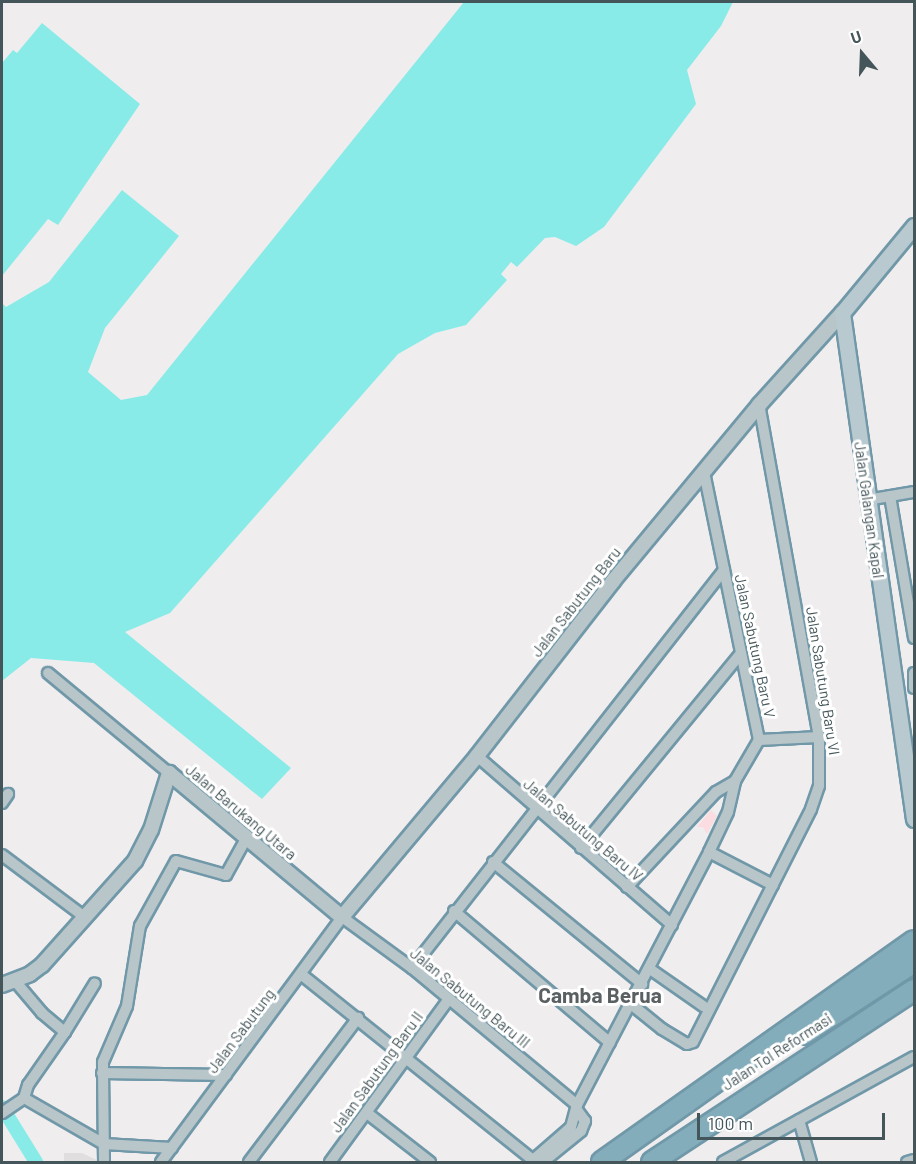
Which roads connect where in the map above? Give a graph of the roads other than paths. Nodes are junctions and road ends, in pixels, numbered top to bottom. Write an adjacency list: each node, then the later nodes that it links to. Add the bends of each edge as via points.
1 (915, 226): 2 (main road)
2 (842, 313): 3 (street, Jalan Sabutung Baru); 7 (main road, Jalan Galangan Kapal)
3 (759, 405): 4 (street, Jalan Sabutung Baru); 14 (street, Jalan Sabutung Baru VI)
4 (704, 474): 8 (street, Jalan Sabutung Baru V); 16 (street, Jalan Sabutung Baru, via 612,581)
5 (915, 492): 6 (street)
6 (890, 496): 7 (street); 9 (street)
7 (867, 500): 22 (main road, Jalan Galangan Kapal)
8 (724, 570): 10 (street, Jalan Sabutung Baru V); 21 (street)
9 (915, 638)
10 (741, 653): 15 (street, Jalan Sabutung Baru V); 24 (street)
11 (48, 673): 17 (street)
12 (915, 673): 13 (street)
13 (915, 688)
14 (819, 737): 15 (street); 28 (street, Jalan Sabutung Baru VI, via 821,775 815,800)
15 (759, 741): 18 (street, Jalan Sabutung Baru V)
16 (477, 756): 21 (street, Jalan Sabutung Baru IV); 31 (street, Jalan Sabutung Baru)
17 (169, 773): 23 (street, Jalan Barukang Utara); 32 (street, Jalan Barukang Utara, via 143,850)
18 (735, 781): 25 (street, Jalan Sabutung Baru V, via 728,812); 29 (street, via 716,792)
19 (8, 794): 20 (street)
20 (2, 803)
21 (535, 810): 24 (street, Jalan Sabutung Baru IV); 27 (street)
22 (915, 819)
23 (247, 837): 31 (street, Jalan Barukang Utara); 51 (street, via 226,875 175,862 140,926 127,1006 108,1047)
24 (580, 848): 29 (street, Jalan Sabutung Baru IV)
25 (710, 852): 28 (street); 33 (street)
26 (2, 855): 32 (street)
27 (493, 862): 30 (street); 41 (street)
28 (773, 885): 44 (street, Jalan Sabutung Baru VI, via 693,1042 687,1044 672,1035)
29 (627, 887): 33 (street, Jalan Sabutung Baru IV)
30 (454, 911): 36 (street); 48 (street)
31 (342, 917): 36 (street, Jalan Sabutung Baru III); 38 (street, Jalan Sabutung)
32 (86, 918): 39 (street, Jalan Barukang Utara, via 42,964)
33 (672, 925): 37 (street)
34 (915, 941): 67 (highway)
35 (915, 962): 68 (highway, Jalan Tol Reformasi)
36 (412, 968): 43 (street, Jalan Sabutung Baru III)
37 (650, 969): 41 (street); 45 (street)
38 (302, 975): 46 (street); 52 (street, Jalan Sabutung)
39 (8, 983): 47 (street)
40 (95, 983): 47 (street)
41 (642, 984): 44 (street)
42 (915, 990): 69 (highway, Jalan Tol Reformasi)
43 (448, 1000): 50 (street, Jalan Sabutung Baru II); 54 (street, Jalan Sabutung Baru III)
44 (631, 1004): 48 (street)
45 (703, 1006)
46 (358, 1018): 50 (street); 63 (street)
47 (65, 1032): 53 (street, via 28,1085)
48 (610, 1044): 54 (street)
49 (915, 1057): 57 (street)
50 (407, 1058): 54 (street, via 533,1160 571,1127); 56 (street, Jalan Sabutung Baru II)
51 (102, 1073): 52 (street); 58 (street)
52 (226, 1076): 59 (street, Jalan Sabutung)
53 (24, 1098): 55 (street); 58 (street)
54 (577, 1108): 66 (street, via 585,1121 581,1131)
55 (2, 1113)
56 (367, 1113): 64 (street, Jalan Sabutung Baru II); 65 (street)
57 (799, 1120): 70 (street); 71 (street)
58 (104, 1144): 59 (street); 61 (street)
59 (172, 1148): 62 (street, Jalan Sabutung)
60 (915, 1160): 72 (street)
61 (104, 1162)
62 (161, 1162)
63 (249, 1162)
64 (330, 1162)
65 (430, 1162)
66 (542, 1162)
67 (602, 1162)
68 (609, 1162)
69 (652, 1162)
70 (723, 1162)
71 (811, 1162)
72 (907, 1162)

